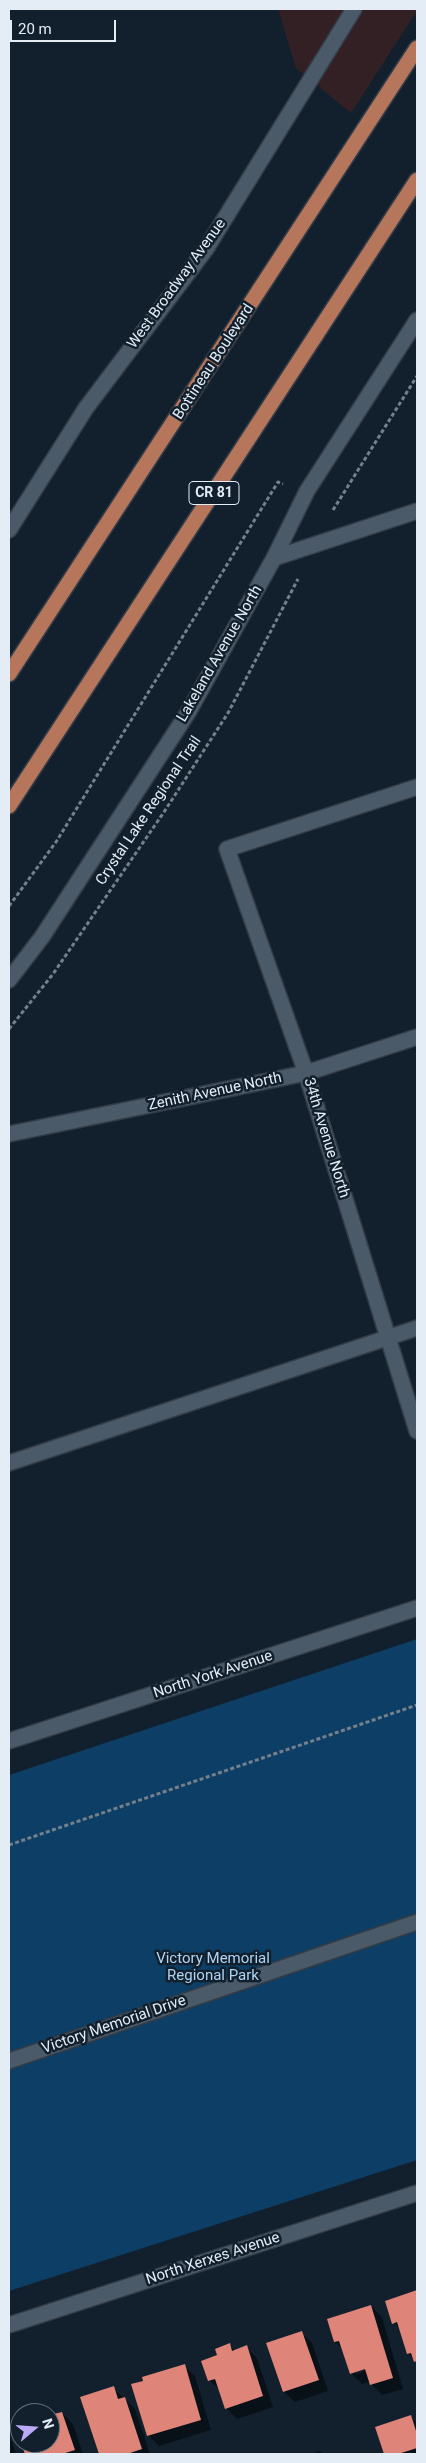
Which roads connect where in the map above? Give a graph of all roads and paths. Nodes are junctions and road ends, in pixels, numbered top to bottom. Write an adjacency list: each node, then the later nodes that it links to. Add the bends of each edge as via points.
1 (354, 9): 9 (street, West Broadway Avenue, via 206,249 86,408)
2 (417, 48): 12 (main road, Bottineau Boulevard)
3 (417, 180): 14 (main road, CR 81)
4 (417, 320): 10 (street, Lakeland Avenue North, via 307,491)
5 (417, 376): 7 (path)
6 (278, 482): 15 (path, via 56,842)
7 (338, 499)
8 (417, 511): 10 (street)
9 (9, 530)
10 (274, 558): 16 (street, Lakeland Avenue North, via 189,711 42,937)
11 (290, 594): 17 (path, Crystal Lake Regional Trail, via 228,713 53,974)
12 (9, 674)
13 (417, 787): 19 (street, 34th Avenue North, via 226,849)
14 (9, 806)
15 (9, 906)
16 (9, 980)
17 (9, 1029)
18 (417, 1037): 19 (street, Zenith Avenue North)
19 (306, 1073): 20 (street, Zenith Avenue North); 22 (street, 34th Avenue North)
20 (9, 1134)
21 (417, 1328): 22 (street)
22 (387, 1338): 23 (street, 34th Avenue North); 24 (street)
23 (417, 1430)
24 (9, 1463)
25 (417, 1608): 27 (street, North York Avenue)
26 (417, 1705): 28 (path)
27 (9, 1741)
28 (9, 1844)
29 (417, 1922): 30 (street, Victory Memorial Drive)
30 (9, 2061)
31 (417, 2193): 32 (street, North Xerxes Avenue)
32 (9, 2325)

